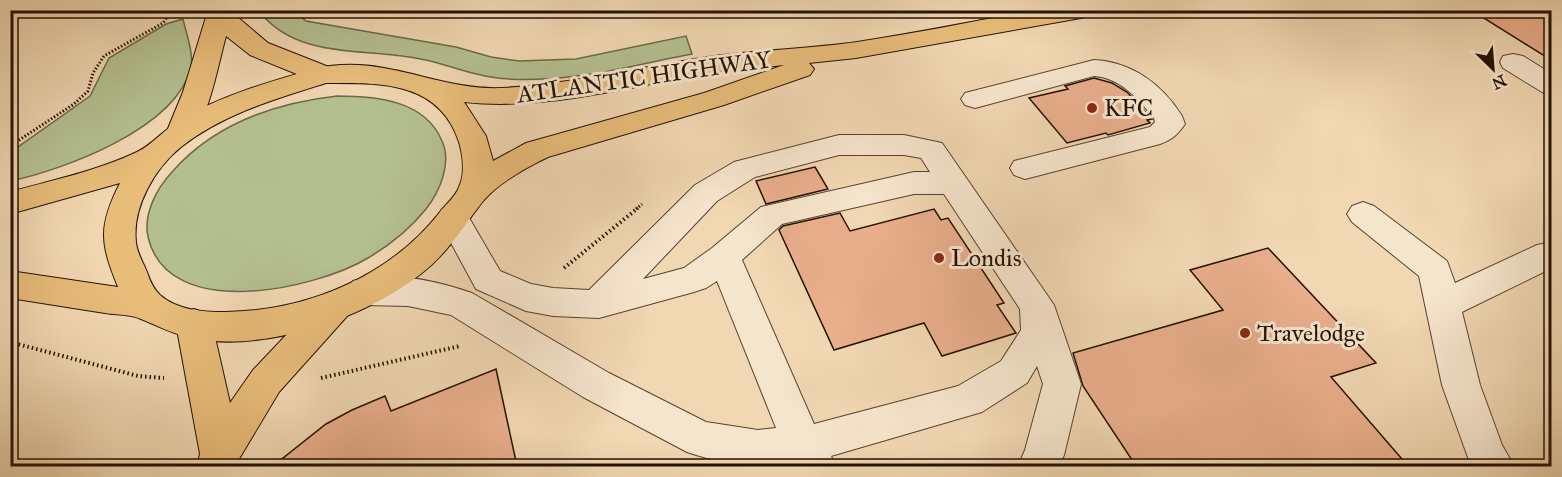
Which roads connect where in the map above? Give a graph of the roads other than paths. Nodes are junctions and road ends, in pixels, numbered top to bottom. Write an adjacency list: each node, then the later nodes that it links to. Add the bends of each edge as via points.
1 (1081, 10): 3 (main road, ATLANTIC HIGHWAY)
2 (217, 14): 5 (main road, via 259,49); 9 (main road, via 197,92)
3 (856, 50): 7 (main road, ATLANTIC HIGHWAY, via 708,66 555,93 498,98); 13 (main road, ATLANTIC HIGHWAY, via 714,99 537,150 514,161)
4 (1513, 62): 6 (street)
5 (324, 75): 7 (main road, via 401,78); 9 (main road, via 231,105)
6 (1551, 86)
7 (433, 90): 13 (main road, via 457,111 474,139 478,157)
8 (975, 99): 11 (street, via 1094,68 1111,68 1128,76 1168,116 1170,124 1160,134)
9 (182, 131): 10 (main road)
10 (151, 158): 14 (main road, via 100,179); 24 (main road, via 124,205 119,242 136,291)
11 (1025, 168)
12 (954, 183): 18 (street, via 914,183 772,215); 21 (street, via 932,150 904,145 839,145 745,169 706,194); 22 (street)
13 (473, 192): 16 (main road, ATLANTIC HIGHWAY)
14 (10, 203)
15 (1363, 214): 23 (street, via 1435,270)
16 (453, 217): 20 (main road, ATLANTIC HIGHWAY, via 418,257); 21 (street, via 488,279 526,297)
17 (1549, 254): 23 (street)
18 (724, 257): 21 (street, via 694,279); 26 (street)
19 (10, 284): 24 (main road)
20 (351, 297): 25 (main road, via 288,319 255,325); 26 (street, via 408,292 460,303 596,385 701,439); 27 (main road, via 266,381)
21 (597, 304)
22 (1036, 305): 26 (street, via 1040,332 1014,372 968,400 819,442); 28 (street, via 1062,384)
23 (1443, 305): 29 (street, via 1461,385 1486,455)
24 (150, 306): 25 (main road)
25 (194, 324): 27 (main road)
26 (808, 455)
27 (219, 460)
28 (1038, 466)
29 (1494, 466)

